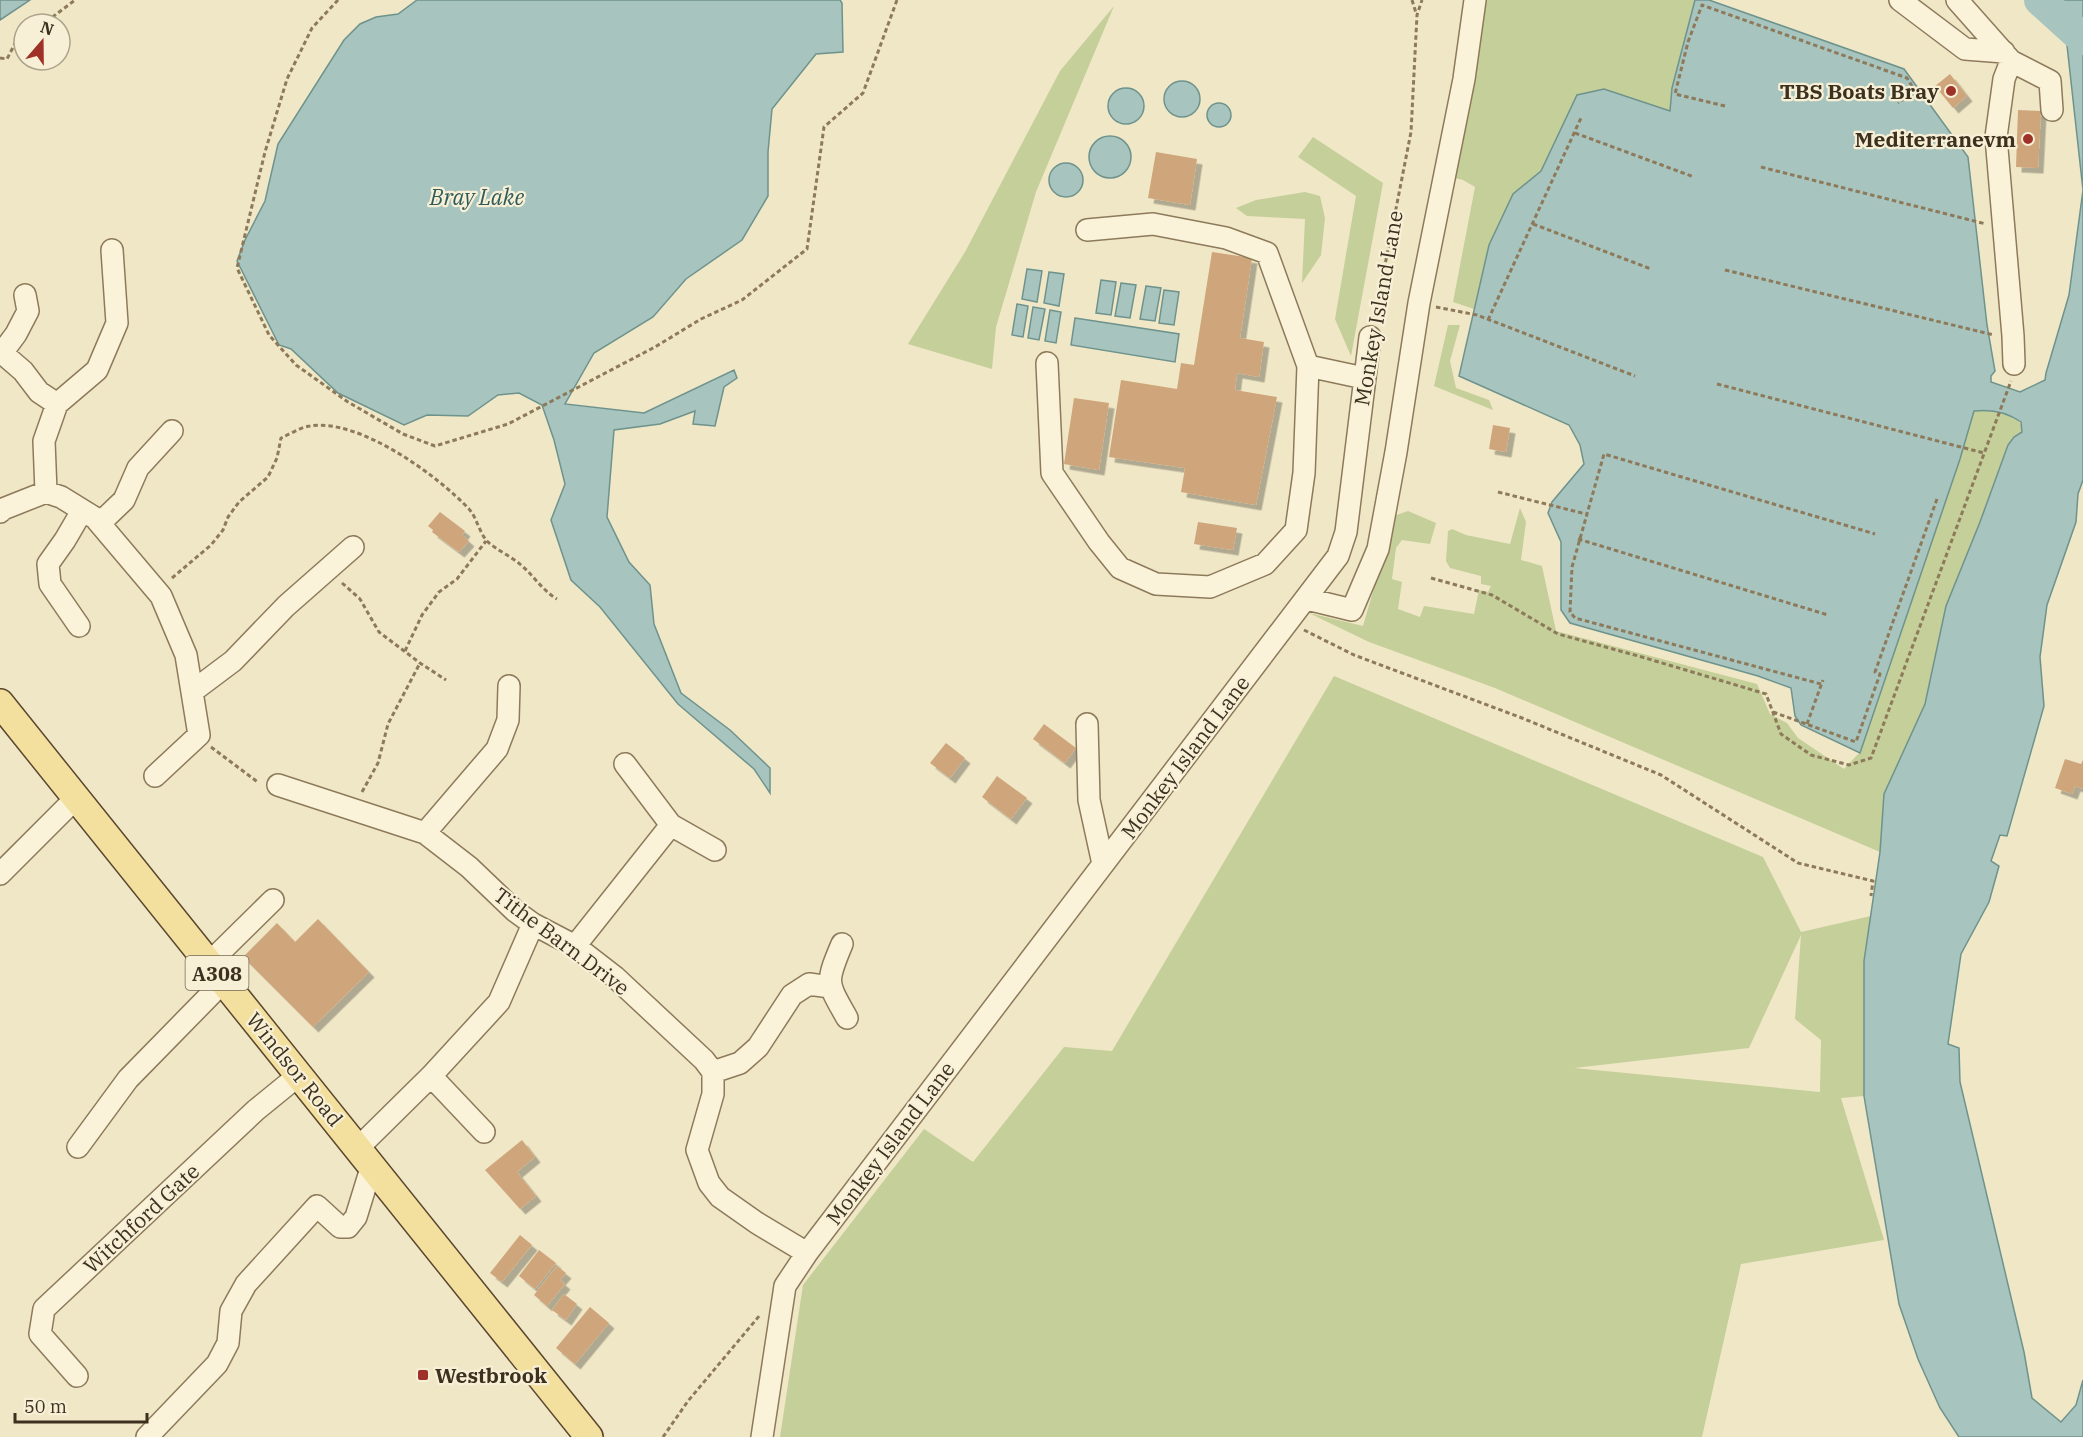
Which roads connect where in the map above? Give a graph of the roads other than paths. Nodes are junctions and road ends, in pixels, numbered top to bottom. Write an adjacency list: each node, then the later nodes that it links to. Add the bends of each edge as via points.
1 (1475, 0): 22 (street, via 1378,549 1352,610)
2 (1900, 0): 4 (street, via 1965,49)
3 (1957, 0): 4 (street)
4 (2007, 56): 5 (street, via 2050,81); 13 (street, via 1996,137)
5 (2052, 110)
6 (1087, 230): 12 (street, via 1153,224 1226,238 1267,253)
7 (112, 250): 15 (street, via 117,323 97,370)
8 (25, 295): 10 (street, via 28,311)
9 (1370, 337): 14 (street, Monkey Island Lane)
10 (1, 353): 15 (street, via 39,392)
11 (1047, 363): 12 (street, via 1052,473 1099,542 1120,568 1156,584 1210,587 1265,564 1296,530 1304,473)
12 (1308, 366): 14 (street)
13 (2013, 370)
14 (1364, 378): 22 (street, Monkey Island Lane, via 1346,531 1338,556)
15 (57, 404): 17 (street, via 44,441)
16 (172, 430): 20 (street, via 138,468 124,500)
17 (46, 492): 18 (street); 19 (street)
18 (82, 511): 20 (street); 23 (street, via 48,564 50,584)
19 (0, 512)
20 (99, 524): 25 (street, via 161,596 186,655)
21 (353, 547): 25 (street, via 286,606 233,661)
22 (1307, 598): 35 (street, Monkey Island Lane)
23 (79, 626)
24 (509, 686): 33 (street, via 508,720 497,749)
25 (193, 691): 29 (street, via 199,735)
26 (0, 703): 31 (main road, Windsor Road / A308)
27 (1087, 724): 35 (street, via 1089,800)
28 (625, 764): 32 (street)
29 (155, 776)
30 (278, 785): 33 (street, Tithe Barn Drive)
31 (76, 798): 36 (street); 41 (main road, Windsor Road / A308)
32 (671, 825): 34 (street); 40 (street)
33 (425, 833): 38 (street, Tithe Barn Drive)
34 (715, 849)
35 (1103, 864): 50 (street, Monkey Island Lane)
36 (0, 874)
37 (273, 900): 41 (street)
38 (533, 924): 40 (street, Tithe Barn Drive); 46 (street, via 499,1002)
39 (842, 944): 42 (street, via 831,970)
40 (575, 946): 44 (street, Tithe Barn Drive, via 654,1012)
41 (217, 972): 45 (main road, Windsor Road / A308); 48 (street, via 128,1079)
42 (830, 987): 43 (street); 44 (street, via 809,984 792,995 758,1047 740,1063)
43 (847, 1018)
44 (713, 1072): 50 (street, via 713,1094 697,1150 709,1184 720,1197)
45 (299, 1075): 49 (main road, Windsor Road / A308); 51 (street, Witchford Gate, via 256,1110 44,1309 40,1334)
46 (430, 1076): 47 (street); 49 (street)
47 (484, 1132)
48 (78, 1147)
49 (365, 1156): 52 (street, via 356,1217 348,1227 340,1227 317,1206 246,1284 231,1311 228,1342 217,1364); 53 (main road, Windsor Road / A308)
50 (807, 1253): 54 (street, Monkey Island Lane, via 785,1286)
51 (77, 1376)
52 (147, 1437)
53 (589, 1437)
54 (762, 1437)

